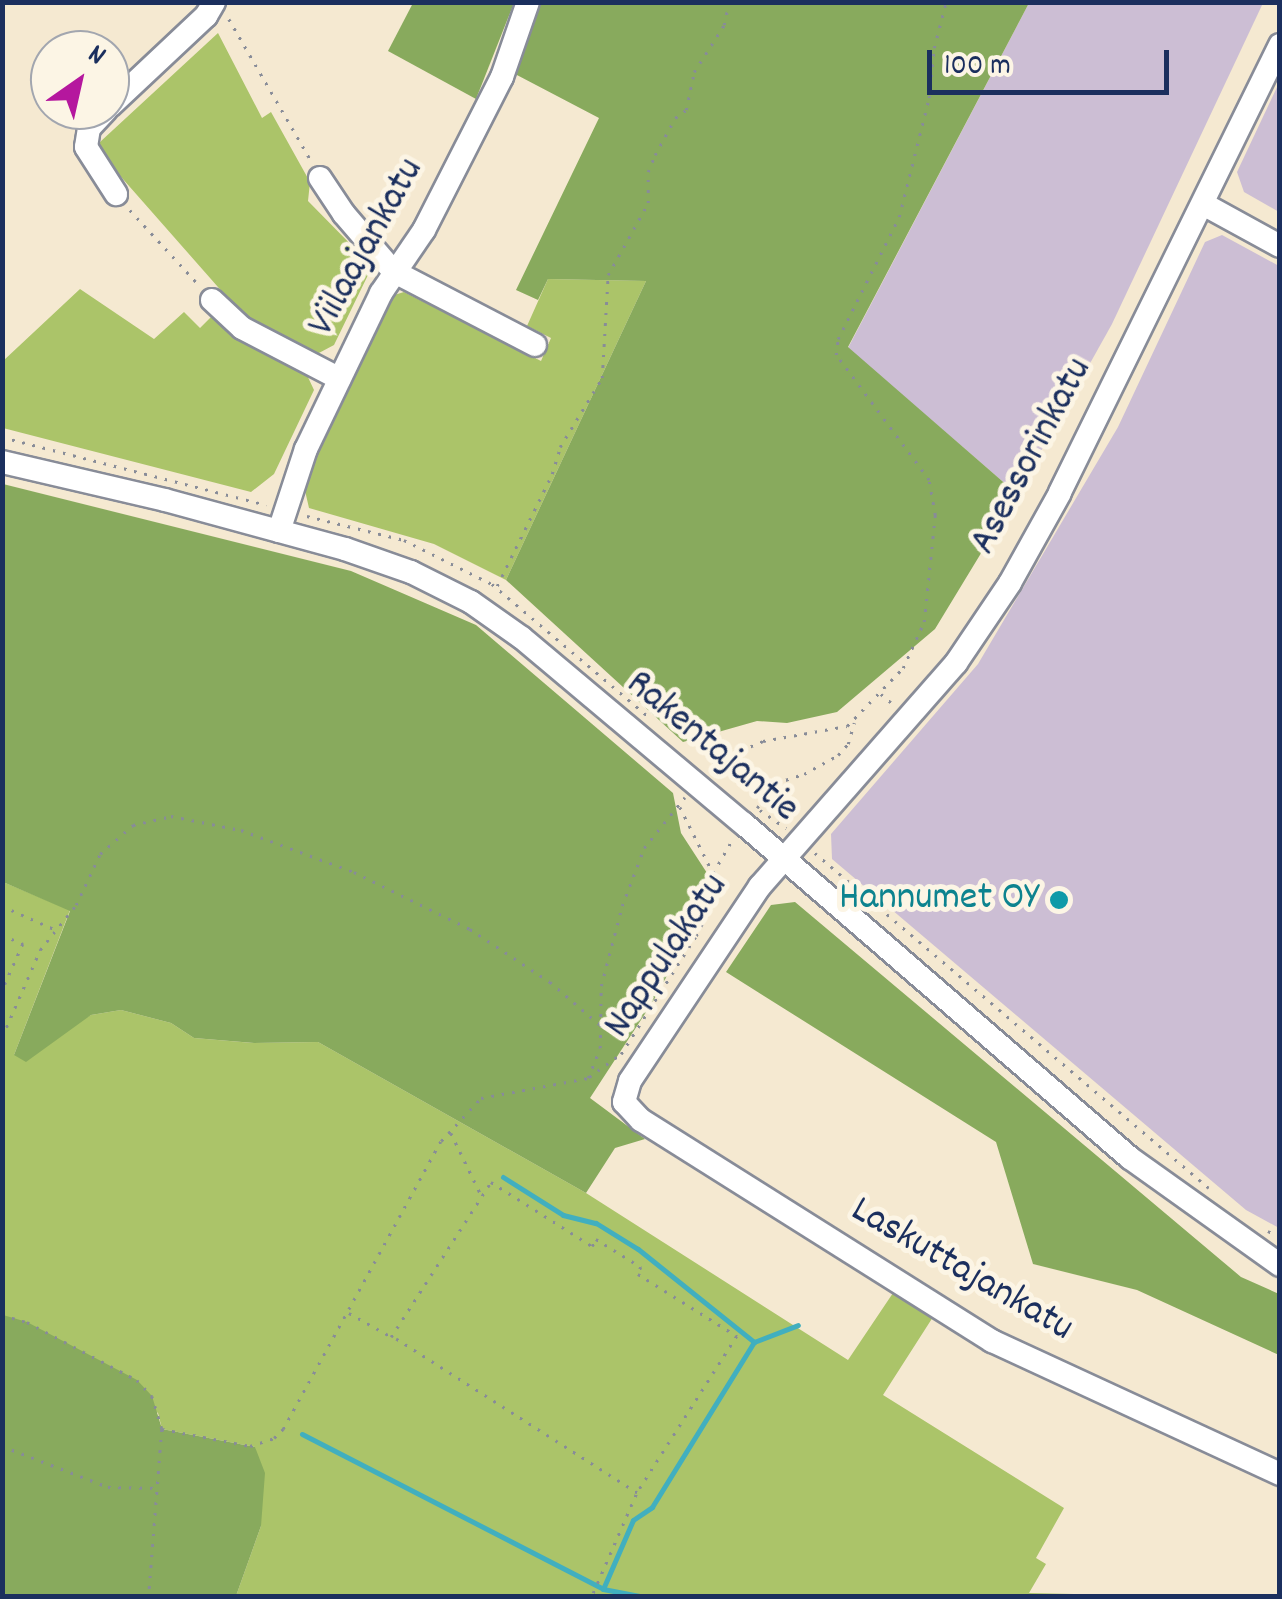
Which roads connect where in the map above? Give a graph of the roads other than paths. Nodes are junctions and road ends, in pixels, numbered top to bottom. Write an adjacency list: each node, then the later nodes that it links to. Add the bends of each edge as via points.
1 (528, 2): 10 (street, Viilaajankatu, via 502,76 424,230)
2 (218, 6): 4 (street)
3 (1280, 45): 8 (street, Asessorinkatu)
4 (130, 87)
5 (88, 130): 7 (street, via 86,147)
6 (320, 178): 10 (street)
7 (116, 194)
8 (1205, 205): 9 (street); 16 (street, Asessorinkatu, via 1010,582 956,663)
9 (1280, 246)
10 (393, 271): 12 (street); 13 (street, Viilaajankatu)
11 (212, 300): 13 (street, via 242,328)
12 (535, 345)
13 (340, 379): 15 (street, Viilaajankatu)
14 (2, 462): 15 (street, Rakentajantie)
15 (278, 531): 16 (street, Rakentajantie, via 411,572 493,616)
16 (785, 858): 17 (street, Nappulakatu, via 630,1081); 18 (street, Rakentajantie, via 1130,1158)
17 (624, 1102): 19 (street, Laskuttajankatu, via 641,1120 992,1342)
18 (1280, 1265)
19 (1280, 1474)

